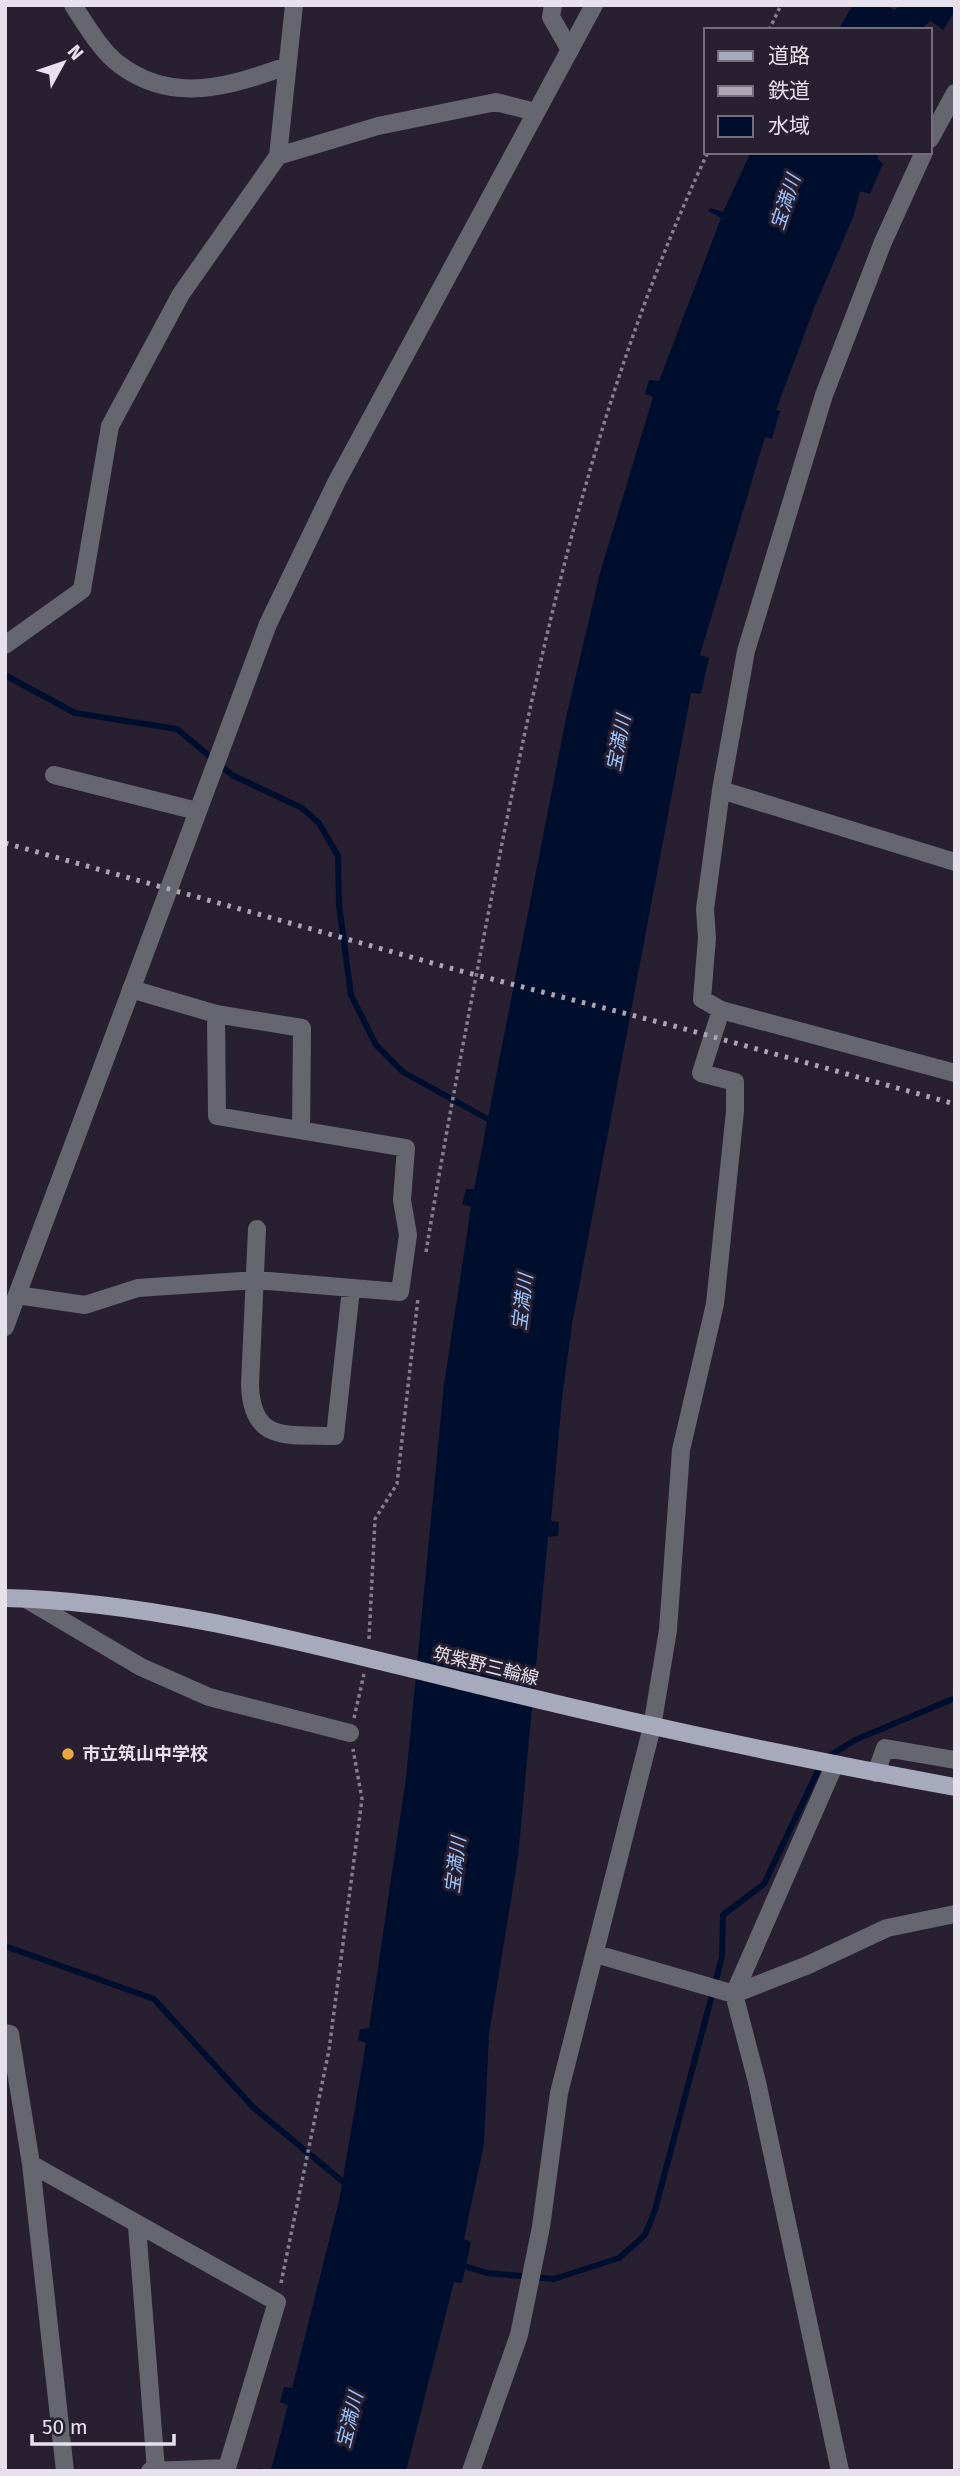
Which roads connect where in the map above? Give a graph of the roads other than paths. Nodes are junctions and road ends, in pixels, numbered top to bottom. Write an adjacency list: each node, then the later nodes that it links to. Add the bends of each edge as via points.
1 (73, 5): 6 (street, via 120,65 159,83 195,90 233,85)
2 (294, 5): 6 (street)
3 (553, 5): 5 (street, via 551,17)
4 (594, 5): 5 (street)
5 (570, 50): 8 (street)
6 (287, 66): 11 (street)
7 (955, 93): 9 (street)
8 (535, 112): 11 (street, via 496,102 378,126); 15 (street, via 337,482 268,624)
9 (932, 135)
10 (923, 154): 14 (street, via 883,242 824,395 747,651)
11 (278, 156): 12 (street, via 181,294 110,426 82,590)
12 (5, 645)
13 (54, 775): 15 (street)
14 (721, 790): 16 (street); 18 (street, via 705,909 702,999)
15 (197, 811): 17 (street)
16 (955, 862)
17 (131, 989): 19 (street); 25 (street)
18 (721, 1010): 20 (street); 29 (street, via 701,1073 736,1082 735,1111 715,1304 681,1450 668,1630)
19 (216, 1014): 21 (street, via 217,1116); 21 (street, via 302,1028)
20 (955, 1073)
21 (301, 1130): 24 (street, via 406,1148 402,1200 408,1235 400,1292)
22 (257, 1229): 23 (street)
23 (257, 1280): 24 (street); 24 (street, via 250,1406 262,1427 275,1433 335,1436); 25 (street, via 138,1288 85,1306)
24 (351, 1289)
25 (17, 1295): 26 (street)
26 (5, 1327)
27 (5, 1598): 28 (main road, 筑紫野三輪線)
28 (26, 1599): 29 (main road, 筑紫野三輪線, via 164,1614); 30 (street, via 141,1667 209,1697)
29 (652, 1727): 32 (main road, 筑紫野三輪線); 36 (street)
30 (350, 1733)
31 (955, 1760): 33 (street, via 885,1748)
32 (834, 1766): 33 (main road, 筑紫野三輪線); 37 (street)
33 (876, 1773): 34 (main road, 筑紫野三輪線)
34 (955, 1787)
35 (955, 1914): 37 (street, via 887,1928)
36 (596, 1954): 37 (street); 42 (street, via 559,2093 541,2227 519,2335)
37 (734, 1994): 46 (street, via 757,2082)
38 (5, 2033): 39 (street, via 10,2034)
39 (31, 2164): 40 (street); 44 (street)
40 (137, 2226): 41 (street, via 277,2302); 43 (street)
41 (227, 2469): 43 (street)
42 (478, 2469)
43 (156, 2470): 45 (street)
44 (65, 2471)
45 (149, 2471)
46 (839, 2471)

